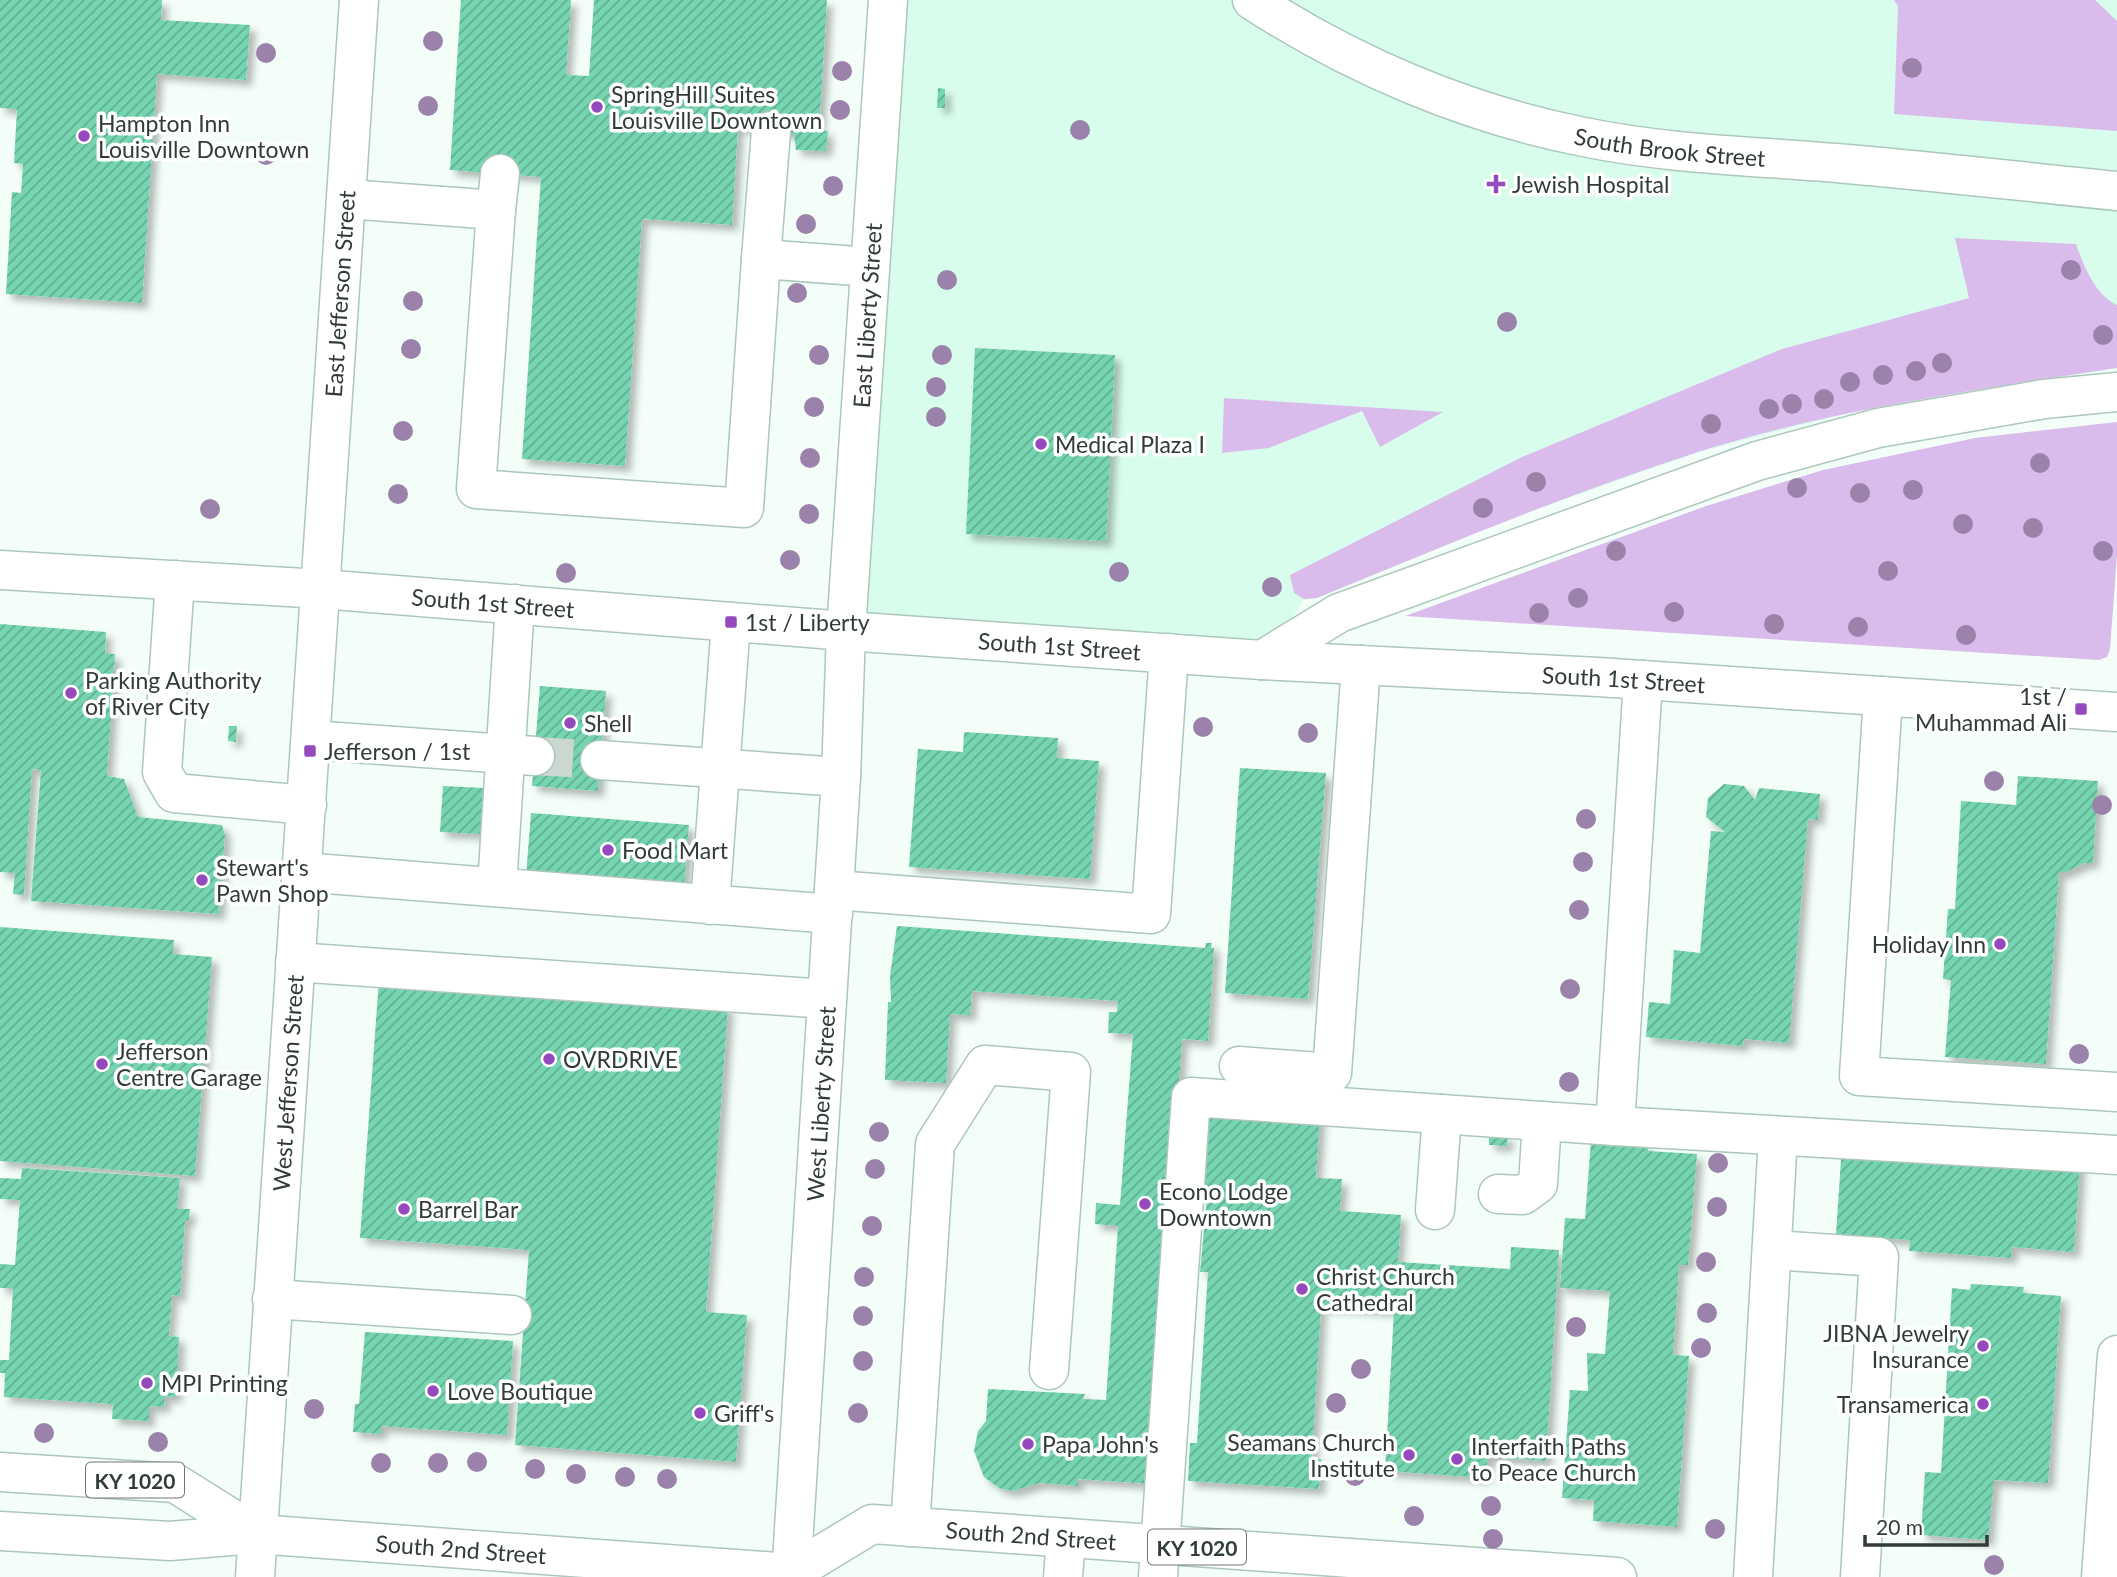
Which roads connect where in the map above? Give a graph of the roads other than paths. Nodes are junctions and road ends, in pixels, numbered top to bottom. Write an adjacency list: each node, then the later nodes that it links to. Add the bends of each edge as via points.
1 (359, 0): 6 (main road, East Jefferson Street)
2 (888, 0): 8 (main road, East Liberty Street)
3 (1252, 0): 5 (main road, South Brook Street, via 1356,60 1455,101 1583,137 1713,155)
4 (771, 131): 7 (main road)
5 (2117, 191)
6 (347, 199): 7 (main road, via 498,192 476,489 744,508); 12 (main road, East Jefferson Street)
7 (761, 259): 8 (main road)
8 (870, 267): 15 (main road, East Liberty Street)
9 (2117, 392): 17 (main road, via 2044,399 1878,428 1757,461 1339,612)
10 (0, 570): 11 (main road, South 1st Street)
11 (175, 580): 12 (main road, South 1st Street); 27 (main road, via 162,772 174,793)
12 (321, 589): 13 (main road, South 1st Street); 22 (main road, West Jefferson Street)
13 (516, 604): 14 (main road, South 1st Street); 23 (main road)
14 (731, 622): 15 (main road, South 1st Street); 25 (main road)
15 (846, 631): 16 (main road, South 1st Street); 26 (main road, West Liberty Street)
16 (1169, 653): 17 (main road, South 1st Street); 30 (main road, via 1151,914)
17 (1262, 660): 18 (main road, South 1st Street)
18 (1361, 665): 19 (main road, South 1st Street); 34 (main road, via 1332,1073)
19 (1643, 680): 20 (main road, South 1st Street); 38 (main road)
20 (1883, 696): 21 (main road, South 1st Street); 35 (main road, via 1859,1076)
21 (2117, 712)
22 (311, 740): 23 (main road); 27 (main road, West Jefferson Street)
23 (520, 755): 29 (main road)
24 (600, 760): 25 (main road)
25 (721, 768): 26 (main road); 31 (main road)
26 (841, 777): 30 (main road, West Liberty Street)
27 (307, 805): 28 (main road, West Jefferson Street)
28 (302, 872): 29 (main road); 32 (main road, West Jefferson Street)
29 (496, 887): 31 (main road)
30 (834, 902): 31 (main road); 33 (main road, West Liberty Street)
31 (710, 905)
32 (295, 962): 33 (main road); 44 (main road, West Jefferson Street)
33 (827, 999): 55 (main road, West Liberty Street)
34 (1239, 1066)
35 (2117, 1092)
36 (1442, 1114): 37 (main road); 42 (main road); 53 (main road, via 1191,1097)
37 (1542, 1121): 38 (main road); 41 (main road, via 1538,1184 1523,1195)
38 (1615, 1126): 39 (main road)
39 (1778, 1136): 40 (main road); 43 (main road)
40 (2117, 1155)
41 (1498, 1194)
42 (1435, 1210)
43 (1772, 1250): 59 (main road); 60 (main road, via 1879,1257)
44 (272, 1299): 45 (main road); 51 (main road, West Jefferson Street)
45 (512, 1315)
46 (2117, 1355): 61 (main road)
47 (1049, 1370): 49 (main road, via 1071,1072 985,1065 935,1144)
48 (0, 1472): 51 (main road, South 2nd Street / KY 1020, via 175,1483)
49 (909, 1527): 52 (main road, South 2nd Street / KY 1020); 55 (main road, South 2nd Street / KY 1020, via 872,1524)
50 (0, 1531): 51 (main road, South 2nd Street / KY 1020, via 170,1541)
51 (256, 1534): 55 (main road, South 2nd Street / KY 1020); 56 (main road, West Jefferson Street)
52 (1066, 1538): 53 (main road, South 2nd Street / KY 1020); 57 (main road)
53 (1160, 1561): 54 (main road, South 2nd Street / KY 1020)
54 (1268, 1565): 58 (main road, South 2nd Street / KY 1020)
55 (794, 1576)
56 (255, 1577)
57 (1063, 1577)
58 (1617, 1577)
59 (1753, 1577)
60 (1860, 1577)
61 (2101, 1577)

